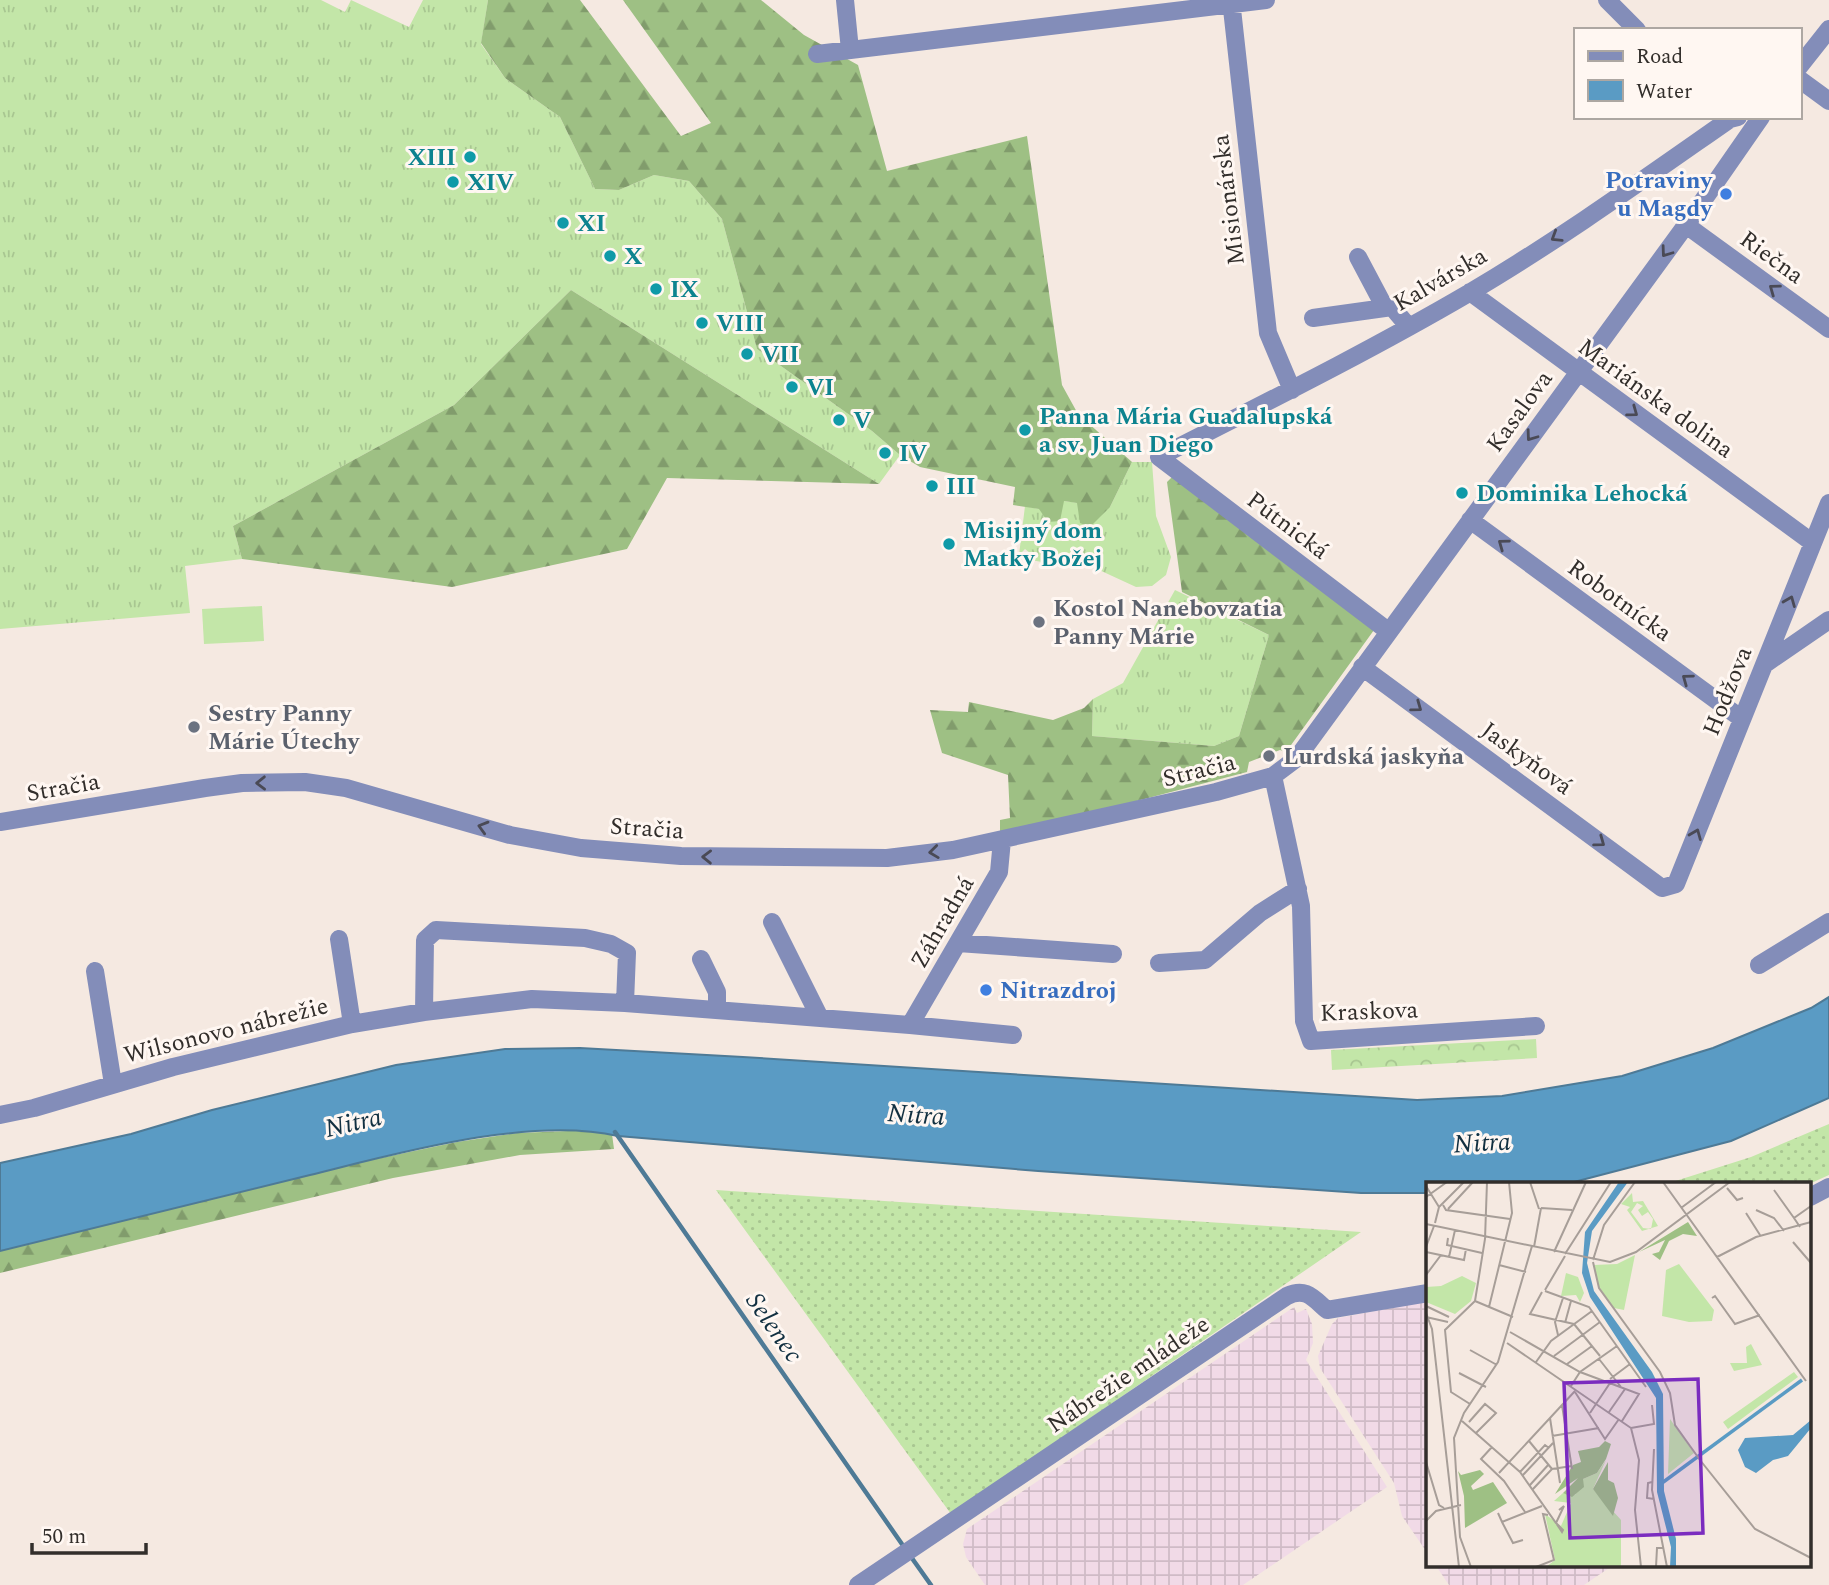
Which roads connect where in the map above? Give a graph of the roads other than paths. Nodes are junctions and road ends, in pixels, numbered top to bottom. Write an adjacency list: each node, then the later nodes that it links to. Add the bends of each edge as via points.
1 (845, 0): 7 (street)
2 (1266, 0): 4 (street)
3 (1607, 0): 5 (street)
4 (1231, 2): 7 (street); 22 (street, Misionárska, via 1268,333)
5 (1635, 28)
6 (1829, 29): 9 (street)
7 (850, 50): 8 (street)
8 (817, 54)
9 (1801, 64)
10 (1801, 80): 11 (street)
11 (1829, 101)
12 (1731, 119): 16 (street, Kalvárska, one-way to 16, via 1614,201)
13 (1760, 119): 14 (street, Kasalova)
14 (1686, 225): 20 (street, Riečna, one-way to 14); 21 (street, Kasalova, one-way to 21)
15 (1358, 257): 17 (street)
16 (1470, 292): 19 (street, Kalvárska); 21 (street, Mariánska dolina)
17 (1385, 308): 18 (street); 19 (street, via 1392,307)
18 (1313, 318)
19 (1408, 326): 22 (street, Kalvárska)
20 (1829, 329)
21 (1578, 372): 25 (street, Kasalova, one-way to 25); 26 (street, Mariánska dolina, one-way to 26)
22 (1292, 390): 23 (street, Kalvárska)
23 (1159, 457): 28 (street, Pútnická)
24 (1829, 503): 26 (street, Hodžova)
25 (1470, 520): 28 (street, Kasalova); 31 (street, Robotnícka, one-way to 25)
26 (1813, 543): 29 (street, Hodžova, one-way to 26)
27 (1829, 620): 29 (street)
28 (1388, 631): 30 (street, Kasalova)
29 (1765, 664): 31 (street, Hodžova)
30 (1362, 667): 32 (street, Kasalova); 36 (street, Jaskyňová, one-way to 36)
31 (1742, 719): 36 (street, Hodžova, one-way to 31, via 1676,884)
32 (1288, 765): 33 (street, Stračia)
33 (1273, 776): 35 (street, Stračia); 37 (street, Kraskova)
34 (0, 822): 35 (street, Stračia, one-way to 34, via 953,850 841,859 681,856 581,848 510,835 346,788 305,782 242,783)
35 (1002, 840): 41 (street, Záhradná, via 999,872)
36 (1662, 888)
37 (1298, 889): 44 (street, via 1260,913 1205,960); 53 (street, Kraskova, via 1304,1021 1311,1041)
38 (772, 922): 50 (street)
39 (1829, 922): 45 (street)
40 (339, 939): 51 (street, Wilsonovo nábrežie)
41 (958, 943): 42 (street); 52 (street, Záhradná)
42 (1113, 954)
43 (701, 958): 48 (street, via 717,992)
44 (1159, 963)
45 (1759, 965)
46 (95, 971): 55 (street, Wilsonovo nábrežie)
47 (625, 1003): 48 (street, Wilsonovo nábrežie); 49 (street, Wilsonovo nábrežie, via 532,999); 49 (street, via 627,953 611,944 585,938 436,930 425,940)
48 (717, 1010): 50 (street, Wilsonovo nábrežie)
49 (424, 1012): 51 (street, Wilsonovo nábrežie)
50 (820, 1018): 52 (street, Wilsonovo nábrežie)
51 (352, 1024): 55 (street, Wilsonovo nábrežie)
52 (910, 1024): 54 (street, Wilsonovo nábrežie)
53 (1536, 1026)
54 (1013, 1035)
55 (113, 1084): 56 (street, Wilsonovo nábrežie)
56 (0, 1115)
57 (1829, 1187): 58 (street)
58 (1812, 1196)
59 (1426, 1293): 60 (street, Nábrežie mládeže, via 1327,1310 1306,1293 1296,1292)
60 (865, 1580)

